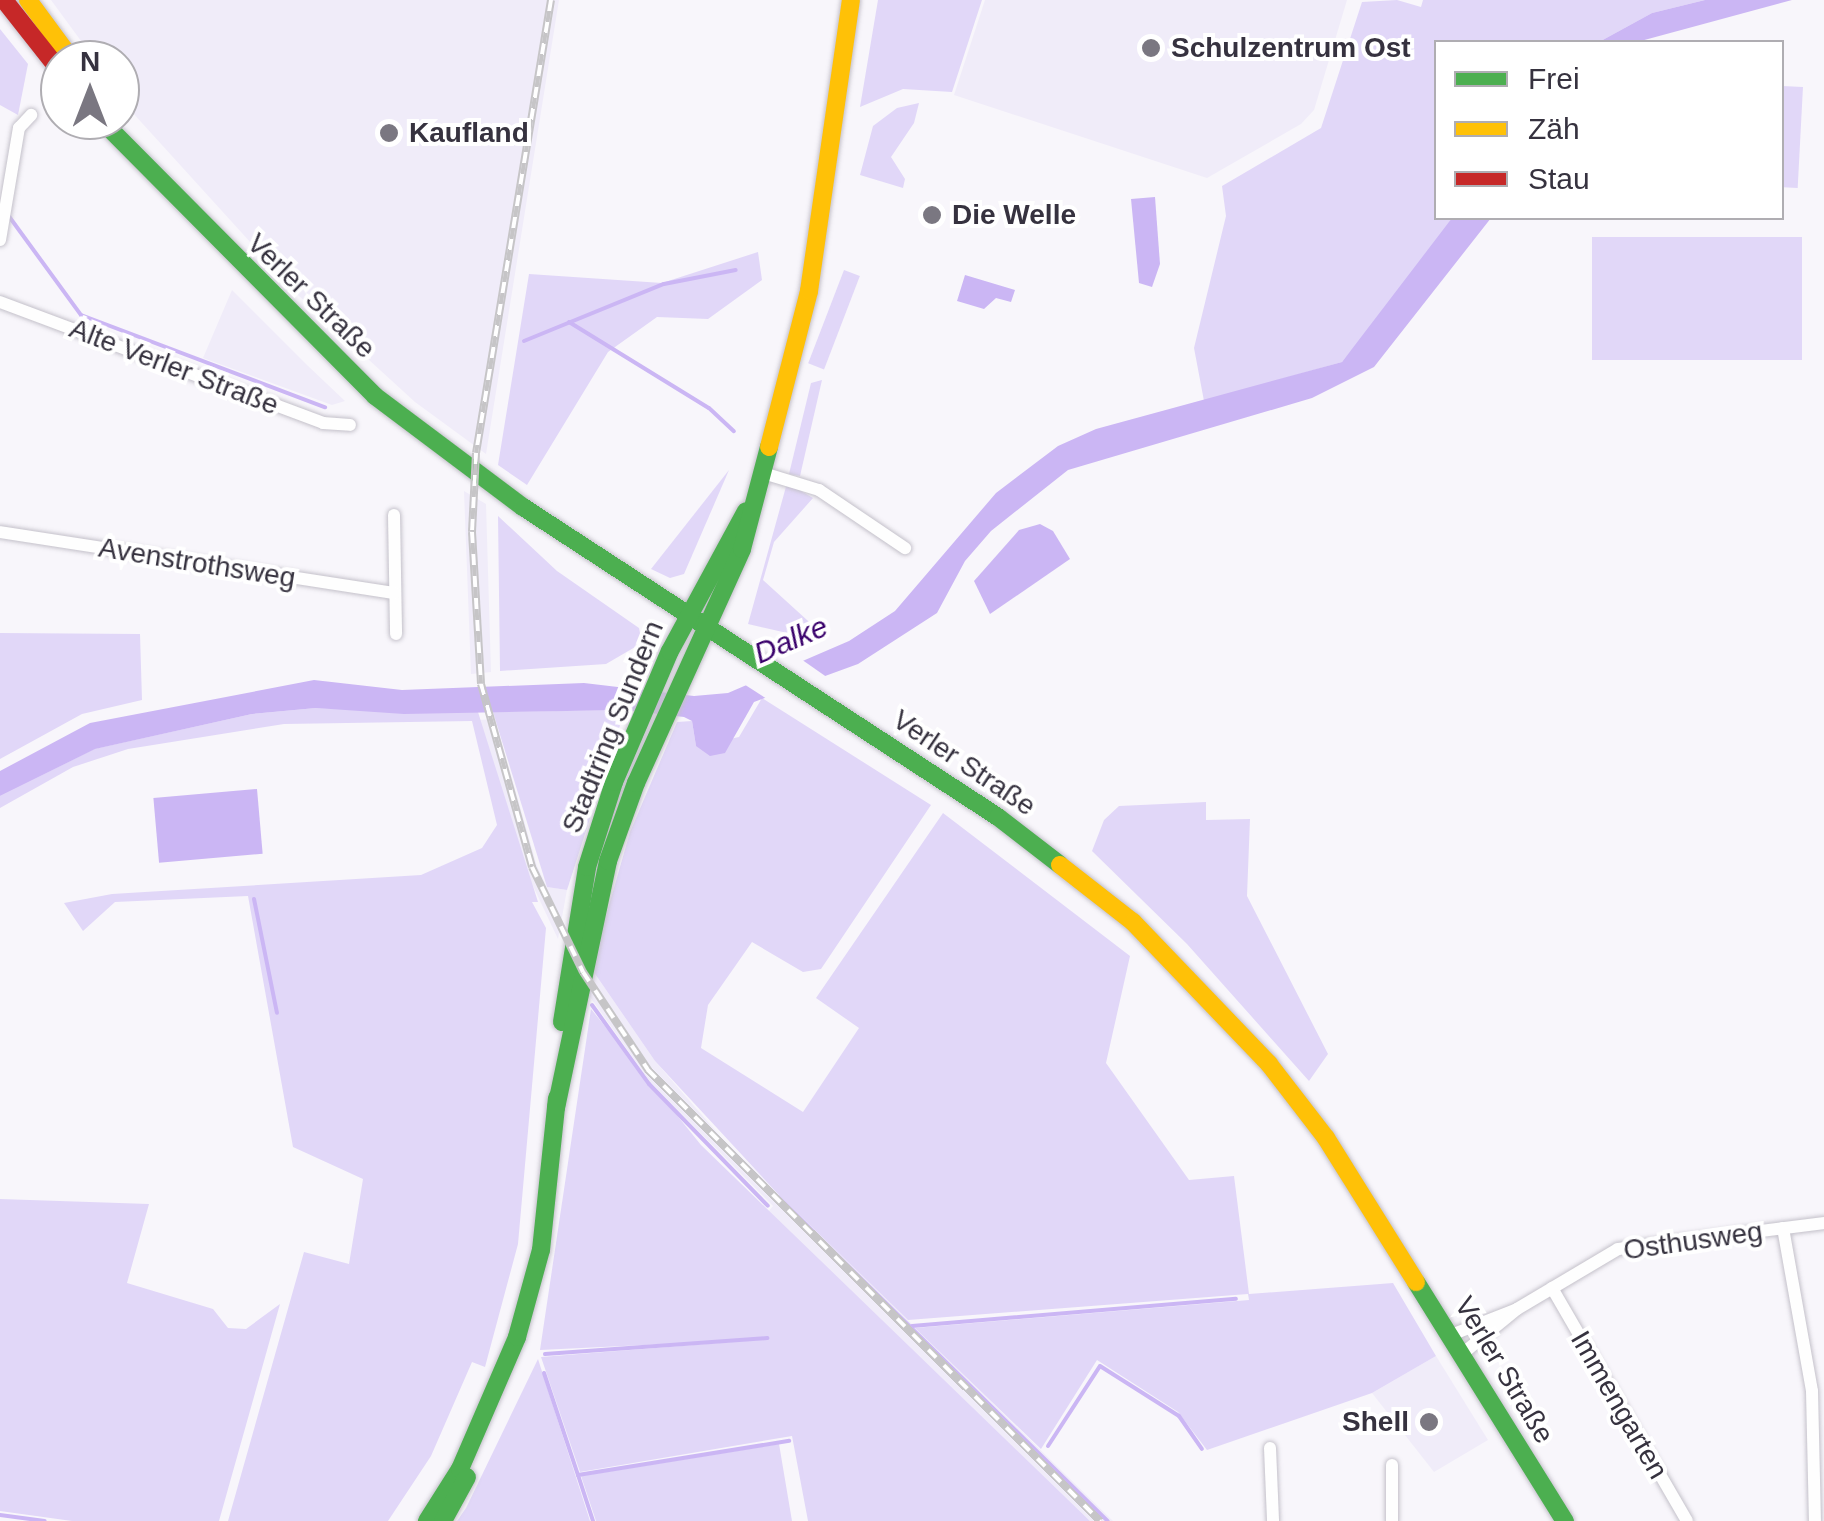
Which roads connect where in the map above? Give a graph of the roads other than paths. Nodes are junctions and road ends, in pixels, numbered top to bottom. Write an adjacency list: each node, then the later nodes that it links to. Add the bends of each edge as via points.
1 (4, 0): 5 (main road)
2 (28, 0): 4 (main road)
3 (851, 0): 13 (main road, Stadtring Sundern, via 809,291)
4 (57, 40)
5 (40, 46)
6 (31, 115): 10 (street, via 19,128)
7 (121, 140): 9 (main road, Verler Straße)
8 (131, 140): 9 (main road, Verler Straße)
9 (179, 202): 19 (main road, Verler Straße, via 375,396 474,472)
10 (0, 240)
11 (0, 302): 12 (street, Alte Verler Straße, via 323,423)
12 (350, 425)
13 (760, 472): 14 (main road, Stadtring Sundern); 17 (street, via 819,490)
14 (752, 502): 19 (main road, Stadtring Sundern); 20 (main road, Stadtring Sundern, via 742,549)
15 (394, 515): 18 (street)
16 (0, 532): 18 (street, Avenstrothsweg)
17 (906, 548)
18 (394, 593): 21 (street)
19 (688, 616): 20 (main road, Verler Straße); 22 (main road, Stadtring Sundern, via 641,718 588,868 566,983)
20 (707, 629): 22 (main road, Stadtring Sundern, via 608,861); 28 (main road, Verler Straße, via 1056,860 1188,976 1326,1138)
21 (396, 634)
22 (556, 1108): 27 (main road, Stadtring Sundern, via 541,1250)
23 (1824, 1223): 24 (street, Osthusweg)
24 (1782, 1228): 25 (street, Osthusweg, via 1618,1248); 38 (street, via 1812,1391)
25 (1552, 1288): 26 (street, Osthusweg); 37 (street, Immengarten)
26 (1517, 1310): 28 (street, Osthusweg); 29 (street, Osthusweg)
27 (518, 1336): 32 (main road, Stadtring Sundern, via 460,1468); 33 (main road, Stadtring Sundern, via 502,1400)
28 (1451, 1336): 29 (main road, Verler Straße)
29 (1462, 1354): 36 (main road, Verler Straße)
30 (1270, 1448): 34 (street)
31 (1392, 1465): 35 (street)
32 (427, 1521)
33 (443, 1521)
34 (1273, 1521)
35 (1392, 1521)
36 (1565, 1521)
37 (1687, 1521)
38 (1815, 1521)

